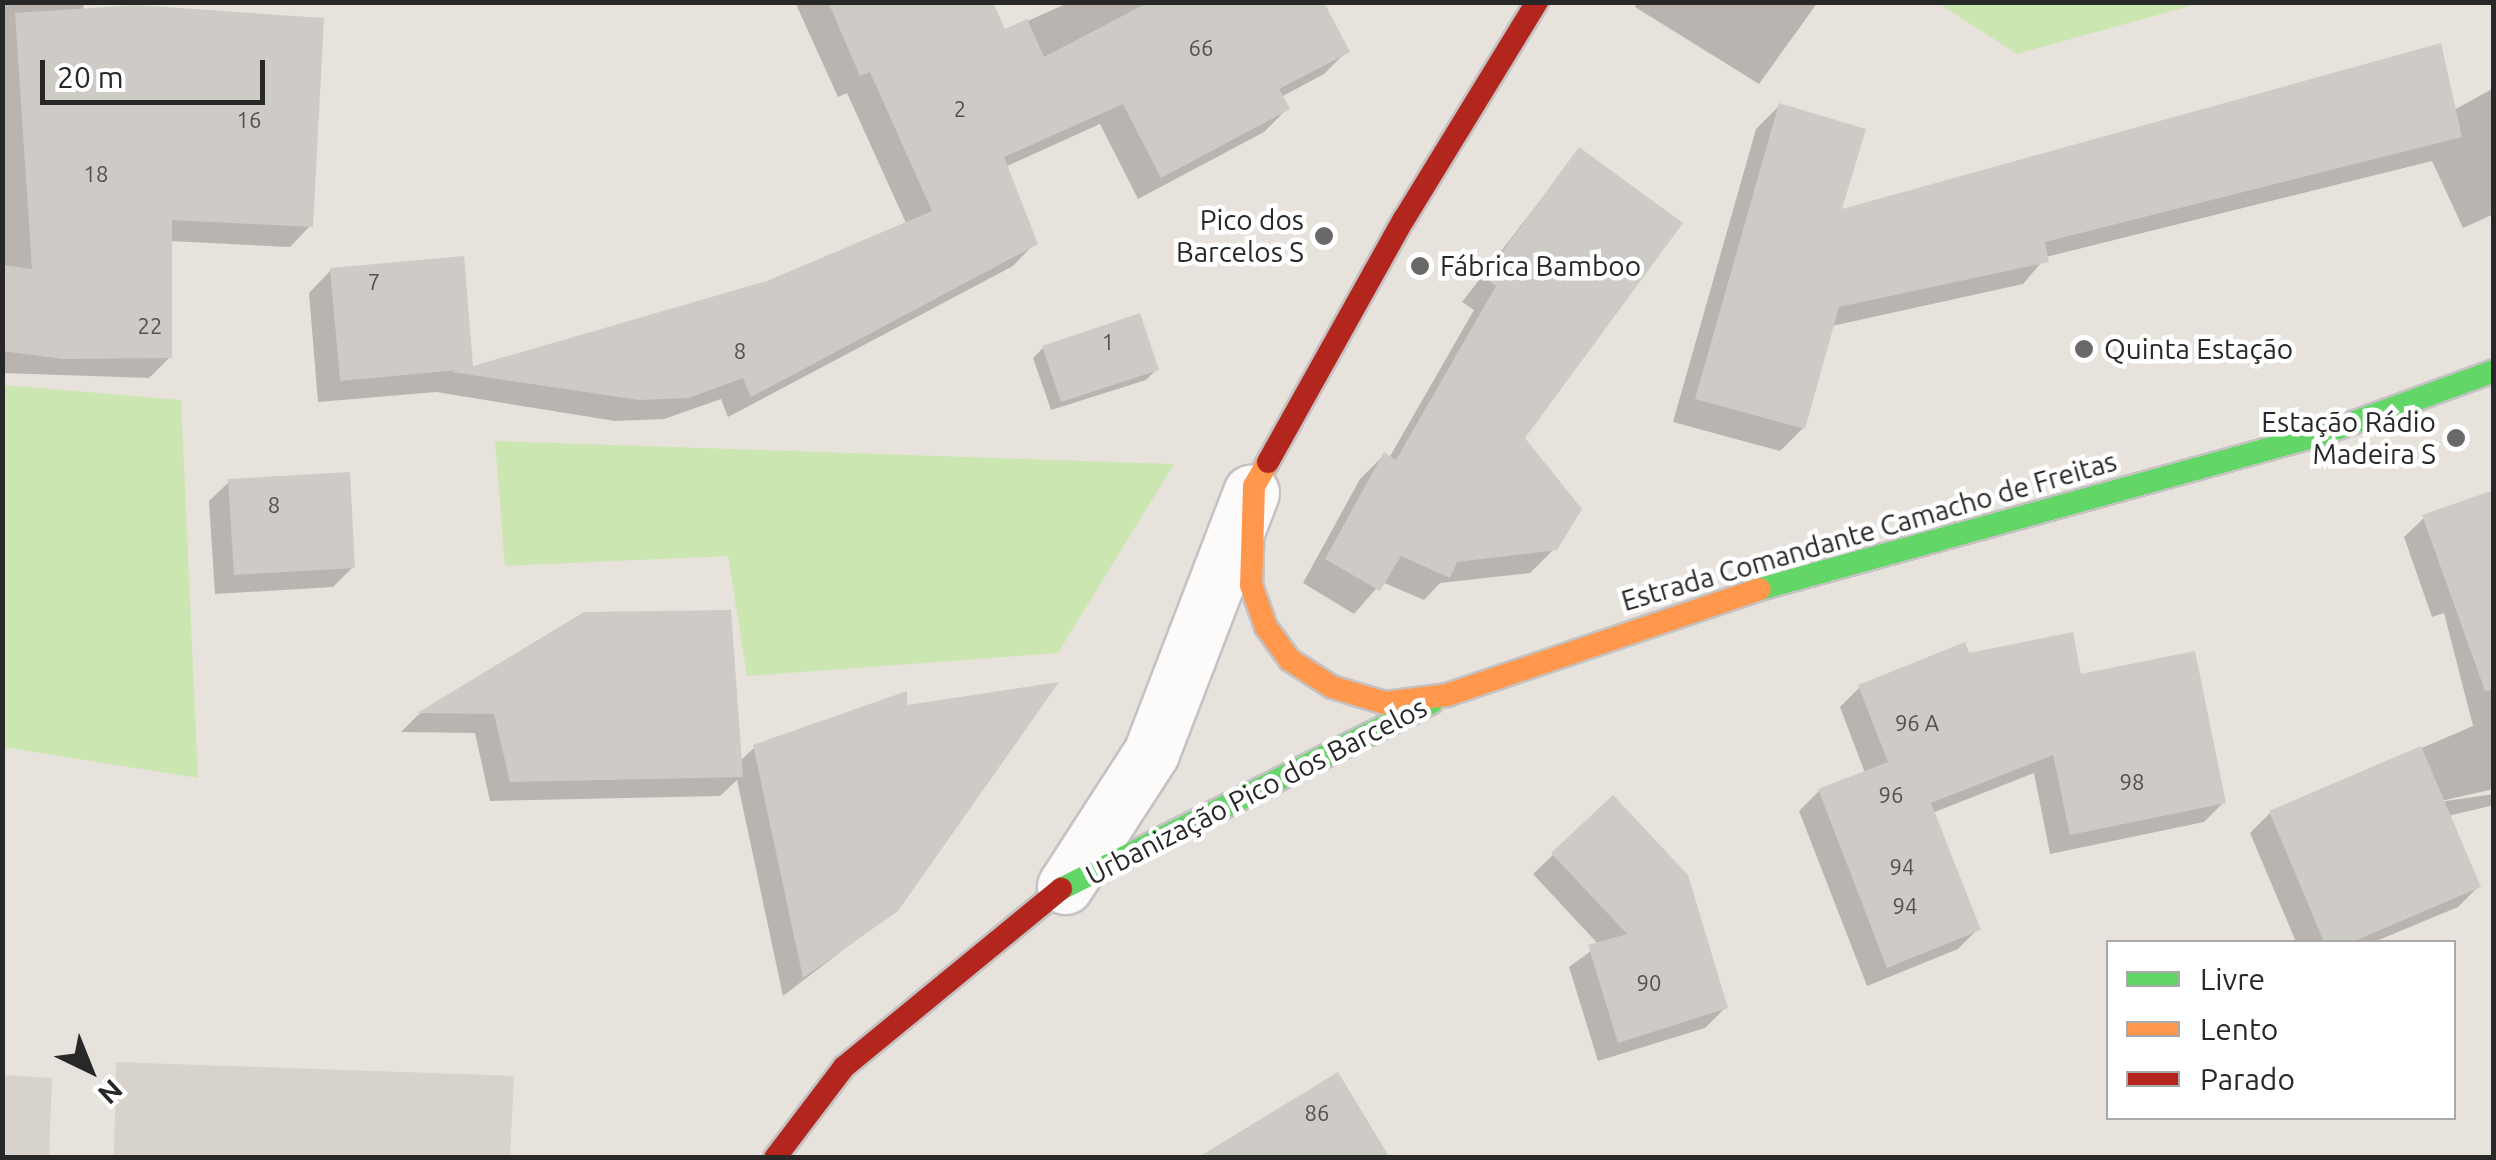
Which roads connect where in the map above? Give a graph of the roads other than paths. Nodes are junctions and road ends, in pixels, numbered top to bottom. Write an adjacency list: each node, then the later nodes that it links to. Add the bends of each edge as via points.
1 (1537, 2): 3 (main road, Estrada Comandante Camacho de Freitas, via 1404,219)
2 (2494, 372): 4 (main road, Estrada Comandante Camacho de Freitas, via 2319,436 1707,603)
3 (1254, 486): 4 (main road, Estrada Comandante Camacho de Freitas, via 1250,585 1266,627 1290,660 1332,688 1385,703); 5 (street, Urbanização Pico dos Barcelos, via 1151,753)
4 (1447, 695): 5 (main road, Urbanização Pico dos Barcelos)
5 (1065, 886): 6 (main road, Urbanização Pico dos Barcelos, via 844,1067)
6 (775, 1158)

